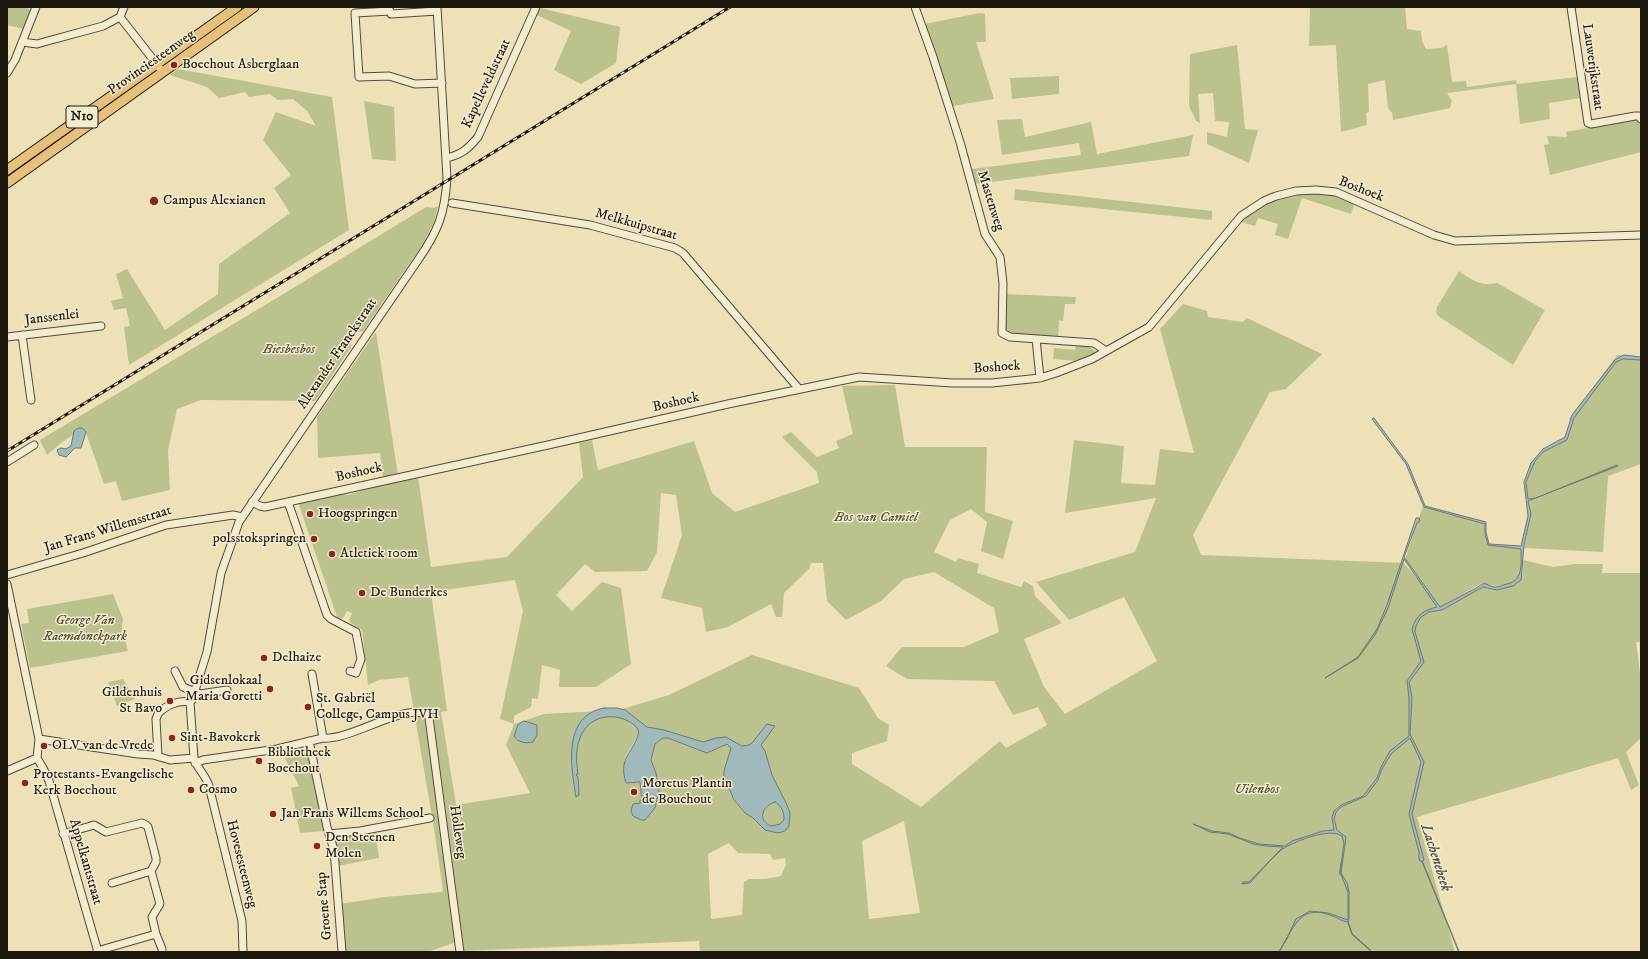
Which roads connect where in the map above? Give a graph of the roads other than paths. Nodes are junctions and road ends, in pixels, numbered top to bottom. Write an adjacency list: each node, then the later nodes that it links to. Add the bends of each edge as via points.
1 (36, 7): 10 (street)
2 (124, 7): 9 (street)
3 (237, 7): 11 (main road, Provinciesteenweg / N10)
4 (254, 7): 12 (main road, Provinciesteenweg / N10)
5 (536, 7): 16 (street, Kapelleveldstraat, via 478,137 460,154)
6 (915, 7): 24 (street, Mastenweg, via 958,135 985,234 1000,257 1003,284 1002,333 1010,337)
7 (1571, 7): 15 (street, Lauwerijkstraat, via 1588,123 1635,116)
8 (437, 9): 14 (street, Alexander Franckstraat); 14 (street, via 391,14 390,11 355,13 359,77 389,76 415,84)
9 (120, 17): 10 (street, via 103,26 37,44); 11 (street)
10 (22, 42): 13 (street)
11 (155, 64): 12 (street); 17 (main road, Provinciesteenweg / N10)
12 (163, 72): 18 (main road, Provinciesteenweg / N10)
13 (7, 73)
14 (442, 83): 16 (street, Alexander Franckstraat)
15 (1641, 119)
16 (446, 158): 31 (street, Alexander Franckstraat, via 445,204 433,237)
17 (7, 170)
18 (7, 183)
19 (452, 203): 27 (street, Melkkuipstraat, via 590,225 675,248 683,253)
20 (1641, 235): 25 (street, Boshoek, via 1454,241 1434,235 1336,192 1296,191 1264,201 1242,216 1149,327)
21 (101, 326): 22 (street, Janssenlei)
22 (22, 335): 23 (street, Janssenlei); 28 (street)
23 (7, 337)
24 (1036, 339): 25 (street, via 1094,343); 26 (street)
25 (1106, 351): 26 (street, Boshoek, via 1079,365)
26 (1040, 378): 27 (street, Boshoek, via 1004,383 975,383 859,377)
27 (799, 389): 32 (street, Boshoek)
28 (31, 400)
29 (34, 446): 30 (street)
30 (7, 462)
31 (252, 502): 32 (street, Boshoek, via 262,507); 33 (street, Alexander Franckstraat)
32 (288, 502): 37 (street, via 327,615 358,634 361,659)
33 (242, 517): 34 (street, Jan Frans Willemsstraat, via 233,515 166,525); 40 (street, Alexander Franckstraat, via 221,573 207,652)
34 (7, 575)
35 (7, 584): 43 (street)
36 (175, 671): 40 (street, via 183,687)
37 (356, 673)
38 (312, 674): 42 (street)
39 (227, 690): 40 (street, via 200,694)
40 (194, 691): 41 (street, Alexander Franckstraat)
41 (190, 702): 45 (street, via 173,704 158,714); 47 (street)
42 (323, 738): 44 (street); 59 (street, Holleweg, via 347,734 393,716 424,712 429,716)
43 (39, 739): 45 (street); 46 (street)
44 (309, 742): 47 (street); 51 (street, Groene Stap)
45 (158, 756): 47 (street, via 170,760)
46 (37, 758): 48 (street); 50 (street, Appelkantstraat, via 48,781)
47 (195, 761): 57 (street, Hovesesteenweg, via 208,782 242,922)
48 (7, 771)
49 (430, 818): 51 (street)
50 (63, 834): 52 (street, via 94,825 106,832 144,823 148,827 156,858); 56 (street, Appelkantstraat)
51 (329, 834): 58 (street, Groene Stap, via 334,850)
52 (151, 871): 53 (street); 54 (street, via 160,904 152,918)
53 (112, 883)
54 (156, 934): 55 (street); 56 (street)
55 (162, 949)
56 (98, 951)
57 (243, 952)
58 (342, 952)
59 (460, 952)

